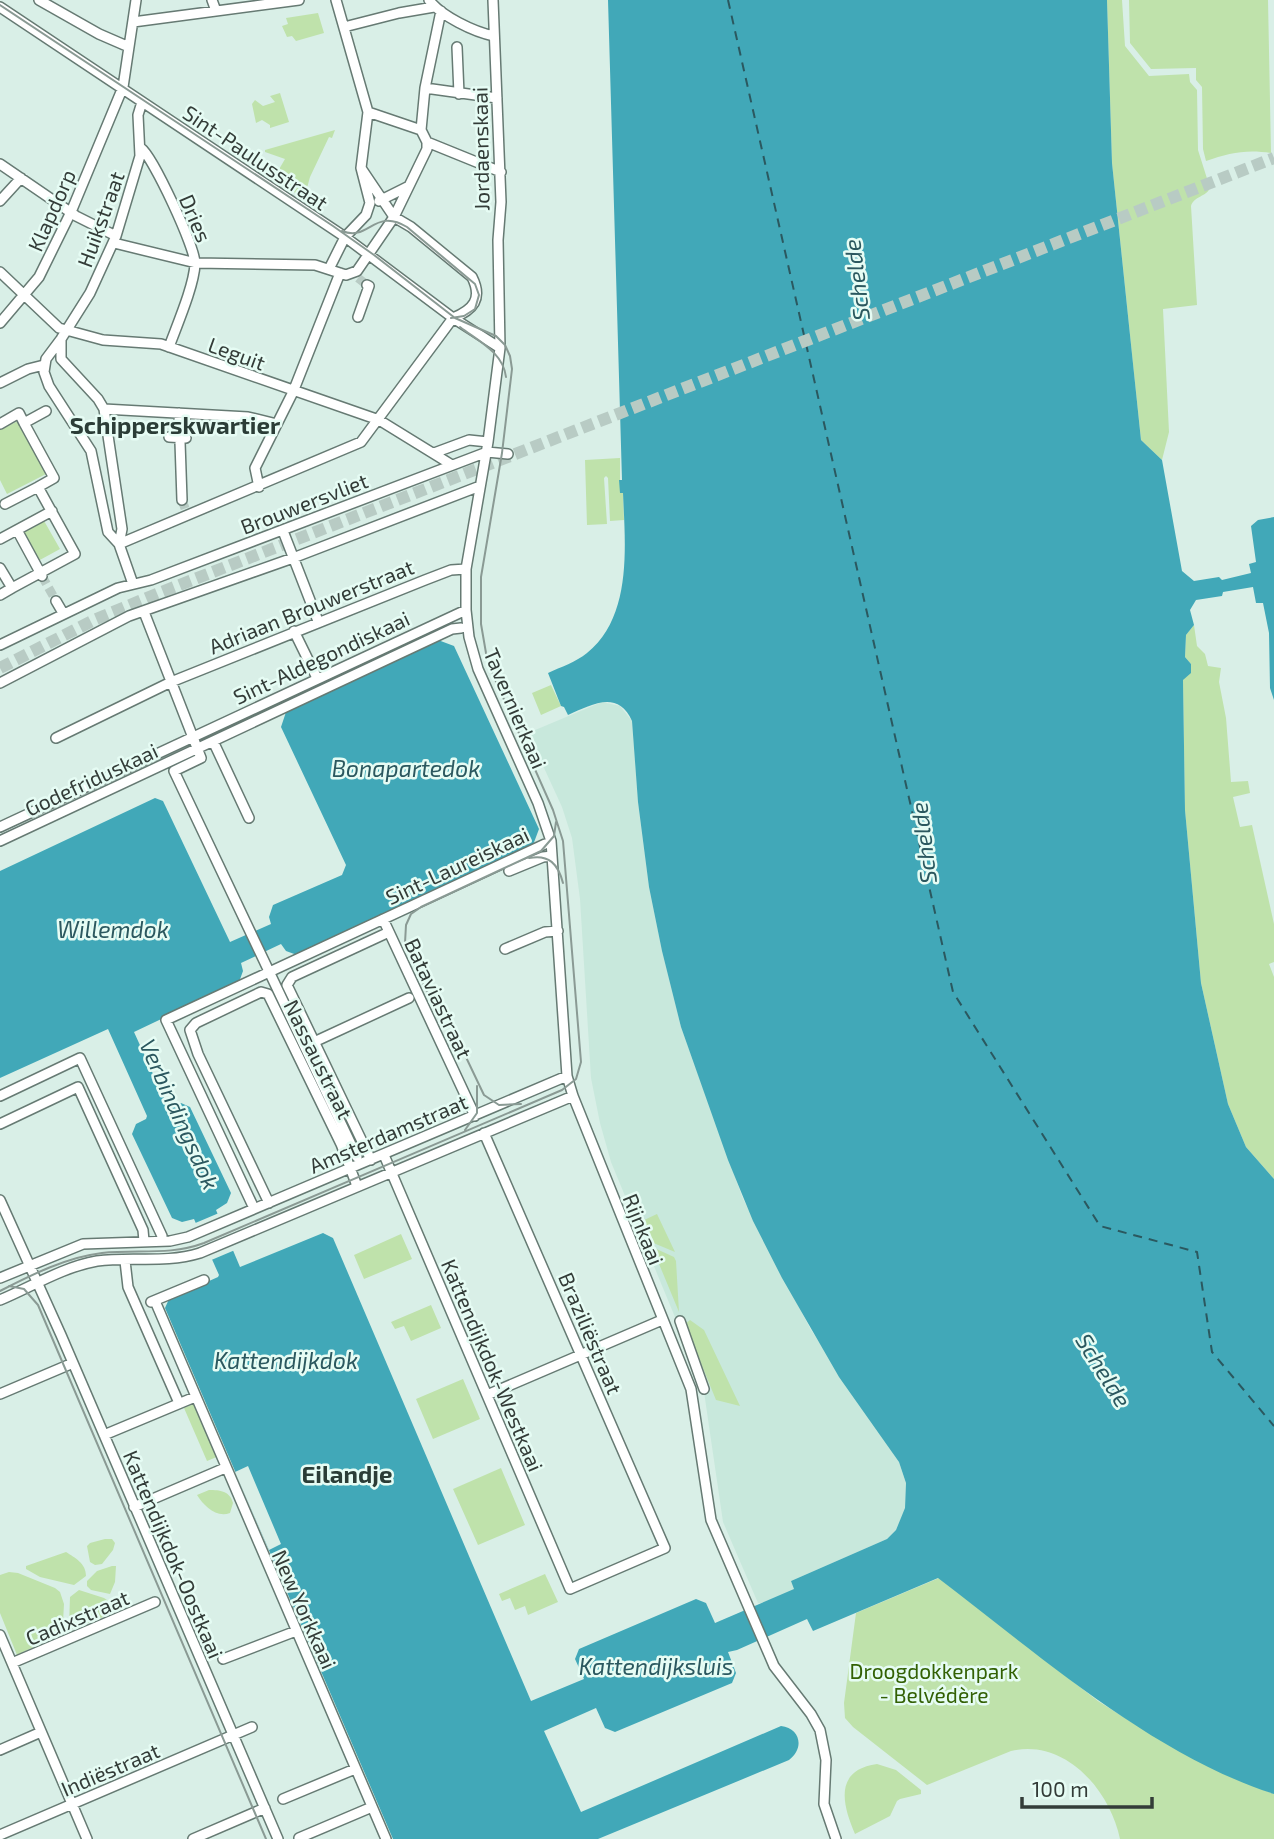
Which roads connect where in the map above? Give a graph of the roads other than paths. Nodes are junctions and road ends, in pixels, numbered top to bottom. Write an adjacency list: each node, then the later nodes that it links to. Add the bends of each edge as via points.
1 (39, 0): 13 (street)
2 (136, 0): 10 (street, Klapdorp)
3 (212, 0): 9 (street)
4 (299, 0): 9 (street)
5 (336, 0): 11 (street)
6 (493, 0): 12 (street, Jordaenskaai)
7 (436, 5): 11 (street); 12 (street, via 480,34); 15 (street)
8 (0, 7): 16 (street, Sint-Paulusstraat)
9 (216, 10): 10 (street)
10 (133, 22): 13 (street, Klapdorp)
11 (344, 27): 20 (street)
12 (494, 36): 18 (street, Jordaenskaai)
13 (129, 47): 16 (street, Klapdorp)
14 (457, 47): 17 (street)
15 (425, 88): 17 (street); 21 (street)
16 (123, 89): 19 (street, Sint-Paulusstraat); 32 (street, Klapdorp)
17 (459, 94): 18 (street)
18 (497, 97): 26 (street, Jordaenskaai)
19 (142, 102): 23 (street, Huikstraat, via 138,115); 34 (street, Sint-Paulusstraat)
20 (368, 112): 21 (street); 25 (street)
21 (421, 130): 22 (street)
22 (427, 142): 26 (street); 28 (street)
23 (141, 148): 35 (street, Huikstraat); 37 (street, Dries, via 158,173)
24 (0, 164): 27 (street)
25 (361, 167): 29 (street); 31 (street)
26 (501, 173): 48 (street, Jordaenskaai)
27 (21, 178): 30 (street); 32 (street)
28 (408, 186): 29 (street); 33 (street)
29 (383, 200): 31 (street); 33 (street)
30 (0, 201)
31 (370, 204): 34 (street)
32 (71, 212): 35 (street); 42 (street, Klapdorp, via 39,277)
33 (394, 217): 36 (street); 44 (street, via 472,277 476,302)
34 (345, 237): 36 (street, Sint-Paulusstraat); 38 (street)
35 (115, 239): 37 (street); 46 (street, Huikstraat)
36 (369, 253): 40 (street, via 355,276); 44 (street, Sint-Paulusstraat)
37 (196, 263): 38 (street); 47 (street, Dries)
38 (329, 269): 40 (street)
39 (0, 272): 42 (street)
40 (340, 273): 51 (street)
41 (367, 285): 43 (street)
42 (24, 296): 45 (street, Klapdorp); 46 (street)
43 (358, 317)
44 (453, 318): 48 (street, Sint-Paulusstraat); 55 (street)
45 (0, 323)
46 (64, 335): 47 (street, Leguit); 49 (street, Huikstraat); 53 (street, via 61,359)
47 (169, 347): 51 (street, Leguit)
48 (500, 348): 59 (street, Tavernierkaai)
49 (44, 365): 50 (street); 52 (street)
50 (0, 383)
51 (293, 392): 55 (street, Leguit); 58 (street)
52 (53, 407): 56 (street); 72 (street, via 92,451 108,533)
53 (104, 409): 54 (street); 72 (street, via 122,529)
54 (179, 413): 58 (street); 66 (street)
55 (379, 421): 60 (street, Leguit); 63 (street, via 361,442)
56 (24, 423): 57 (street, via 19,413); 65 (street, via 54,478)
57 (0, 424)
58 (277, 424): 63 (street, via 255,468)
59 (488, 447): 60 (street, via 469,440); 61 (street); 62 (street, Brouwersvliet); 64 (street, Tavernierkaai)
60 (434, 453): 62 (street, Leguit)
61 (508, 454)
62 (452, 465): 70 (street, Brouwersvliet)
63 (259, 486): 72 (street)
64 (480, 486): 73 (street); 75 (street, Tavernierkaai)
65 (38, 487): 67 (street); 68 (street)
66 (182, 500)
67 (5, 504)
68 (52, 511): 69 (street); 76 (street, via 75,554)
69 (17, 530): 71 (street); 76 (street)
70 (283, 531): 73 (street); 77 (street, Brouwersvliet)
71 (0, 539)
72 (119, 544): 77 (street)
73 (293, 558): 82 (street); 84 (street)
74 (0, 568): 78 (street)
75 (466, 569): 81 (street, Tavernierkaai); 84 (street, Adriaan Brouwerstraat, via 451,570)
76 (41, 574): 78 (street)
77 (134, 584): 83 (street, Brouwersvliet)
78 (12, 589): 79 (street)
79 (0, 595)
80 (56, 601): 83 (street)
81 (466, 610): 88 (street, Sint-Aldegondiskaai); 99 (street, Tavernierkaai, via 478,669 538,803)
82 (144, 612): 89 (street); 90 (street)
83 (63, 613): 87 (street, Brouwersvliet)
84 (318, 621): 86 (street, Adriaan Brouwerstraat)
85 (461, 628): 93 (street, Sint-Aldegondiskaai)
86 (294, 631): 88 (street); 89 (street, Adriaan Brouwerstraat)
87 (0, 645)
88 (317, 678): 91 (street, Sint-Aldegondiskaai)
89 (171, 682): 91 (street); 92 (street, Adriaan Brouwerstraat)
90 (0, 683)
91 (191, 736): 94 (street); 96 (street, Godefriduskaai)
92 (56, 738)
93 (213, 741): 94 (street, Sint-Aldegondiskaai); 95 (street)
94 (197, 748): 97 (street, Godefriduskaai); 105 (street, Nassaustraat, via 201,758 174,771)
95 (249, 818)
96 (0, 827)
97 (0, 841)
98 (545, 844): 101 (street, Sint-Laureiskaai)
99 (552, 856): 100 (street, Sint-Laureiskaai); 102 (street, Rijnkaai)
100 (509, 871)
101 (383, 919): 103 (street, Sint-Laureiskaai); 105 (street, Sint-Laureiskaai)
102 (558, 931): 104 (street); 109 (street, Rijnkaai)
103 (389, 932): 106 (street, Sint-Laureiskaai); 112 (street, Bataviastraat)
104 (505, 950)
105 (270, 972): 116 (street, Nassaustraat); 123 (street, Sint-Laureiskaai, via 166,1020)
106 (292, 977): 108 (street, Nassaustraat, via 287,985)
107 (409, 998): 108 (street, Nassaustraat)
108 (314, 1042): 117 (street, Nassaustraat)
109 (567, 1076): 111 (street, Rijnkaai); 112 (street, Amsterdamstraat)
110 (0, 1096): 124 (street, via 80,1058)
111 (573, 1096): 114 (street, Amsterdamstraat); 132 (street, Rijnkaai)
112 (475, 1116): 115 (street, Amsterdamstraat)
113 (0, 1124): 125 (street, via 78,1087)
114 (484, 1133): 119 (street, Amsterdamstraat); 134 (street, Braziliëstraat)
115 (384, 1154): 117 (street, Amsterdamstraat); 119 (street, Kattendijkdok-Westkaai)
116 (357, 1157)
117 (371, 1160): 118 (street, Amsterdamstraat)
118 (350, 1169): 120 (street, Nassaustraat); 121 (street, Amsterdamstraat); 121 (street, Nassaustraat, via 268,994 261,992 190,1030)
119 (391, 1172): 120 (street, Amsterdamstraat); 138 (street, Kattendijkdok-Westkaai)
120 (357, 1186): 126 (street, Amsterdamstraat, via 207,1250 177,1259)
121 (269, 1203): 125 (street, Amsterdamstraat, via 170,1241)
122 (1, 1204): 127 (street, Kattendijkdok-Oostkaai)
123 (252, 1204)
124 (162, 1236)
125 (144, 1241): 127 (street, Amsterdamstraat, via 83,1244)
126 (125, 1261): 130 (street, Amsterdamstraat, via 81,1265); 140 (street, via 128,1287)
127 (30, 1265): 128 (street, Amsterdamstraat); 130 (street, Kattendijkdok-Oostkaai)
128 (0, 1278)
129 (204, 1280): 139 (street, New Yorkkaai, via 153,1302)
130 (38, 1283): 131 (street, Amsterdamstraat); 135 (street, Kattendijkdok-Oostkaai)
131 (0, 1300)
132 (662, 1320): 134 (street); 165 (street, Rijnkaai, via 692,1394 712,1520 774,1666 820,1730 825,1747 824,1804)
133 (680, 1321): 136 (street)
134 (581, 1354): 138 (street); 144 (street, Braziliëstraat, via 665,1548)
135 (73, 1363): 137 (street); 141 (street, Kattendijkdok-Oostkaai)
136 (704, 1389)
137 (0, 1394)
138 (486, 1395): 144 (street, Kattendijkdok-Westkaai)
139 (195, 1396): 140 (street); 142 (street, New Yorkkaai)
140 (179, 1403): 141 (street)
141 (104, 1435): 143 (street, Kattendijkdok-Oostkaai)
142 (225, 1468): 143 (street); 146 (street, New Yorkkaai)
143 (134, 1507): 152 (street, Kattendijkdok-Oostkaai)
144 (570, 1589)
145 (155, 1602): 148 (street, Cadixstraat)
146 (296, 1631): 149 (street); 154 (street, New Yorkkaai)
147 (0, 1635): 148 (street)
148 (7, 1658): 151 (street)
149 (223, 1659)
150 (252, 1727): 152 (street, Indiëstraat)
151 (41, 1732): 153 (street); 156 (street)
152 (234, 1735): 156 (street, Indiëstraat); 158 (street, Kattendijkdok-Oostkaai)
153 (0, 1750)
154 (355, 1769): 155 (street); 157 (street, New Yorkkaai)
155 (283, 1799)
156 (72, 1804): 159 (street, Indiëstraat); 162 (street)
157 (372, 1807): 160 (street); 161 (street, New Yorkkaai)
158 (265, 1808): 163 (street); 164 (street, Kattendijkdok-Oostkaai)
159 (0, 1835)
160 (299, 1838)
161 (385, 1838)
162 (87, 1839)
163 (193, 1839)
164 (278, 1839)
165 (836, 1839)

